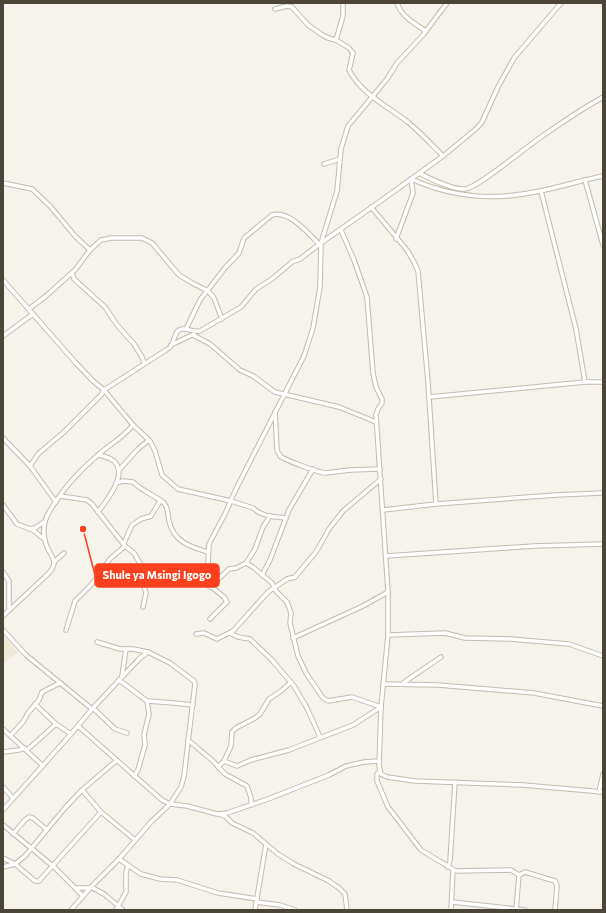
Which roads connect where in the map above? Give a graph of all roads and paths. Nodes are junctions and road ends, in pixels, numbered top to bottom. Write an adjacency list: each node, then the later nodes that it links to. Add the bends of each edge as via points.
1 (343, 3): 7 (street, via 343,16)
2 (397, 3): 6 (street, via 413,24)
3 (447, 3): 6 (street)
4 (561, 3): 10 (street, via 514,58 478,128)
5 (275, 9): 7 (street, via 292,7 308,25 328,38)
6 (426, 31): 8 (street)
7 (336, 40): 8 (street, via 352,52 350,72)
8 (373, 97): 10 (street, via 409,123); 11 (street, via 348,126)
9 (603, 97): 13 (street, via 540,137 468,188 451,186)
10 (443, 156): 13 (street)
11 (340, 160): 12 (street); 22 (street, via 337,191)
12 (324, 164)
13 (419, 174): 15 (street)
14 (603, 176): 16 (street)
15 (411, 179): 18 (street, via 442,190 481,197 516,196); 19 (street); 21 (street, via 413,190)
16 (585, 180): 18 (street); 23 (street)
17 (3, 183): 24 (street, via 32,189)
18 (541, 191): 37 (street, via 576,329)
19 (371, 207): 20 (street); 21 (street)
20 (341, 230): 22 (street); 43 (street, via 367,297 372,373 382,399)
21 (396, 240): 41 (street, via 418,271)
22 (320, 244): 27 (street, via 288,217 274,214 244,238 239,253); 30 (street, via 256,289 241,307); 40 (street, via 320,287 313,328 304,356)
23 (603, 245)
24 (90, 250): 25 (street); 27 (street, via 101,240 115,237 142,238 152,243 178,275)
25 (72, 273): 28 (street); 36 (street, via 74,279 105,307 134,344)
26 (4, 282): 28 (street)
27 (207, 290): 30 (street, via 214,298); 31 (street, via 197,304)
28 (29, 309): 29 (street)
29 (33, 314): 34 (street); 39 (street, via 75,362)
30 (222, 319): 32 (street)
31 (186, 329): 32 (street, via 192,332); 35 (street, via 177,332)
32 (200, 331): 33 (street)
33 (193, 335): 35 (street); 40 (street, via 210,344 240,370 275,392)
34 (3, 336)
35 (171, 346): 36 (street)
36 (144, 363): 39 (street)
37 (585, 382): 38 (street); 41 (street)
38 (603, 382)
39 (104, 390): 44 (street); 48 (street, via 76,421 39,453)
40 (283, 394): 42 (street); 43 (street, via 339,407)
41 (429, 397): 61 (street)
42 (275, 411): 49 (street, via 276,450 280,456); 59 (street)
43 (376, 422): 50 (street)
44 (133, 425): 46 (street); 47 (street)
45 (3, 439): 48 (street)
46 (149, 440): 51 (street); 59 (street, via 162,475 178,490)
47 (98, 455): 51 (street, via 112,458); 57 (street, via 80,471)
48 (30, 466): 60 (street)
49 (313, 469): 50 (street, via 326,473); 66 (street)
50 (380, 469): 53 (street)
51 (119, 470): 52 (street)
52 (118, 476): 54 (street); 55 (street)
53 (381, 479): 63 (street); 80 (street, via 343,511 316,552 295,577)
54 (124, 481): 55 (street); 58 (street, via 133,482)
55 (116, 483): 64 (street)
56 (603, 493): 61 (street)
57 (60, 496): 60 (street); 64 (street, via 87,500)
58 (160, 501): 71 (street, via 151,516 132,525); 72 (street, via 168,510 170,524 179,540 192,548)
59 (231, 501): 65 (street); 72 (street, via 209,544)
60 (56, 502): 67 (street)
61 (436, 504): 63 (street)
62 (3, 505): 68 (street, via 18,524)
63 (383, 510): 74 (street)
64 (98, 512): 71 (street)
65 (270, 516): 66 (street); 76 (street)
66 (286, 518): 78 (street)
67 (44, 522): 68 (street); 69 (street)
68 (29, 529): 69 (street)
69 (45, 540): 75 (street)
70 (603, 544): 74 (street)
71 (124, 545): 82 (street, via 134,553 144,572 146,597); 87 (street, via 75,601)
72 (208, 552): 79 (street, via 208,565 202,574)
73 (64, 553): 75 (street)
74 (386, 556): 81 (street)
75 (54, 562): 83 (street, via 49,573)
76 (246, 563): 78 (street); 79 (street, via 229,570)
77 (3, 572): 83 (street, via 9,581)
78 (262, 575): 80 (street)
79 (210, 587): 85 (street, via 227,602)
80 (274, 588): 88 (street); 91 (street, via 286,600 291,610)
81 (388, 592): 90 (street); 91 (street)
82 (143, 607)
83 (9, 610): 84 (street)
84 (3, 616)
85 (210, 619)
86 (3, 630): 100 (street, via 21,650)
87 (66, 630)
88 (230, 633): 89 (street, via 217,639 204,633); 99 (street, via 250,639)
89 (196, 634)
90 (388, 635): 95 (street, via 445,633 471,638 569,644); 101 (street)
91 (293, 638): 107 (street, via 306,673 326,700 352,697)
92 (97, 642): 93 (street)
93 (126, 649): 94 (street); 97 (street)
94 (148, 652): 97 (street); 105 (street, via 170,663 194,681)
95 (603, 656)
96 (441, 657): 102 (street)
97 (122, 676): 98 (street)
98 (119, 680): 103 (street); 108 (street)
99 (292, 682): 115 (street); 121 (street, via 269,699 260,714 232,732 231,746)
100 (60, 683): 104 (street, via 42,692); 108 (street)
101 (383, 684): 102 (street); 107 (street)
102 (402, 684): 106 (street, via 534,693)
103 (147, 701): 105 (street); 126 (street, via 149,714 144,735 145,745)
104 (35, 704): 109 (street); 114 (street, via 21,726)
105 (193, 706): 116 (street)
106 (603, 706)
107 (381, 707): 115 (street, via 353,725); 119 (street)
108 (93, 708): 110 (street); 112 (street, via 115,729)
109 (56, 724): 113 (street); 117 (street)
110 (78, 726): 113 (street); 120 (street)
111 (3, 729): 114 (street)
112 (127, 733)
113 (71, 734): 122 (street)
114 (11, 735): 117 (street)
115 (320, 737): 121 (street, via 289,750 237,766)
116 (188, 740): 123 (street); 132 (street, via 183,782)
117 (26, 749): 118 (street); 122 (street)
118 (3, 752)
119 (379, 760): 124 (street); 133 (street, via 355,763)
120 (116, 761): 126 (street); 129 (street)
121 (224, 761): 123 (street)
122 (43, 766): 131 (street)
123 (218, 767): 133 (street, via 230,778 247,786)
124 (380, 771): 127 (street, via 387,777 400,779); 149 (street, via 377,774 377,781 391,811 421,850)
125 (603, 774): 130 (street)
126 (134, 776): 132 (street)
127 (455, 782): 130 (street); 149 (street)
128 (3, 787): 131 (street)
129 (82, 790): 135 (street); 138 (street)
130 (601, 792)
131 (13, 798): 134 (street)
132 (170, 804): 136 (street); 140 (street)
133 (251, 805): 136 (street)
134 (3, 810)
135 (101, 812): 140 (street); 147 (street)
136 (217, 814): 141 (street, via 253,833)
137 (3, 825): 139 (street)
138 (47, 830): 139 (street, via 29,817); 142 (street)
139 (13, 834): 142 (street)
140 (135, 840): 144 (street)
141 (266, 844): 155 (street); 164 (street, via 294,864 333,883 345,894)
142 (31, 849): 145 (street); 147 (street)
143 (3, 858): 145 (street)
144 (119, 859): 146 (street); 152 (street)
145 (15, 864): 147 (street, via 35,881 39,881); 148 (street)
146 (128, 865): 155 (street, via 141,874 178,880 218,893); 157 (street, via 126,892)
147 (53, 866): 153 (street)
148 (3, 867)
149 (448, 867): 150 (street)
150 (453, 870): 151 (street, via 511,870); 156 (street)
151 (519, 875): 158 (street); 167 (street, via 529,872 555,881)
152 (91, 887): 153 (street); 154 (street); 157 (street)
153 (76, 888): 154 (street)
154 (83, 896): 159 (street)
155 (256, 901): 162 (street); 163 (street)
156 (452, 902): 158 (street); 165 (street)
157 (119, 906): 160 (street); 161 (street)
158 (516, 909): 166 (street)
159 (71, 910)
160 (116, 910)
161 (124, 910)
162 (255, 910)
163 (295, 910)
164 (347, 910)
165 (451, 910)
166 (525, 910)
167 (555, 910)

